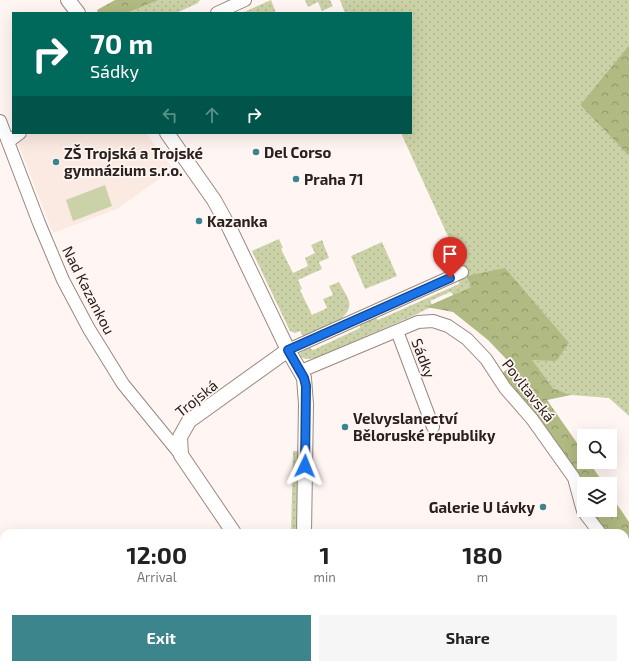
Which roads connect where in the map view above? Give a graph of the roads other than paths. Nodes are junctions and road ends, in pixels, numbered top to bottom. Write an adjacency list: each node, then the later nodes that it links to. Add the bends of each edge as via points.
1 (68, 0): 3 (street)
2 (245, 0): 4 (street)
3 (77, 12)
4 (219, 12)
5 (0, 122): 8 (street, Nad Kazankou)
6 (19, 134): 8 (street)
7 (168, 134): 11 (street, via 221,212)
8 (8, 142): 14 (street, Nad Kazankou, via 63,280 89,329 123,384)
9 (462, 272): 11 (street)
10 (397, 331): 12 (street, Sádky); 13 (street, Sádky); 17 (street, Povltavská, via 418,322 433,321 448,326 466,339 486,360 504,388 532,419 574,478 583,511)
11 (288, 350): 12 (street); 14 (street, Trojská, via 190,421 180,437)
12 (301, 371): 16 (street, via 306,390)
13 (433, 427)
14 (180, 455): 15 (street)
15 (231, 529)
16 (304, 529)
17 (594, 529)

